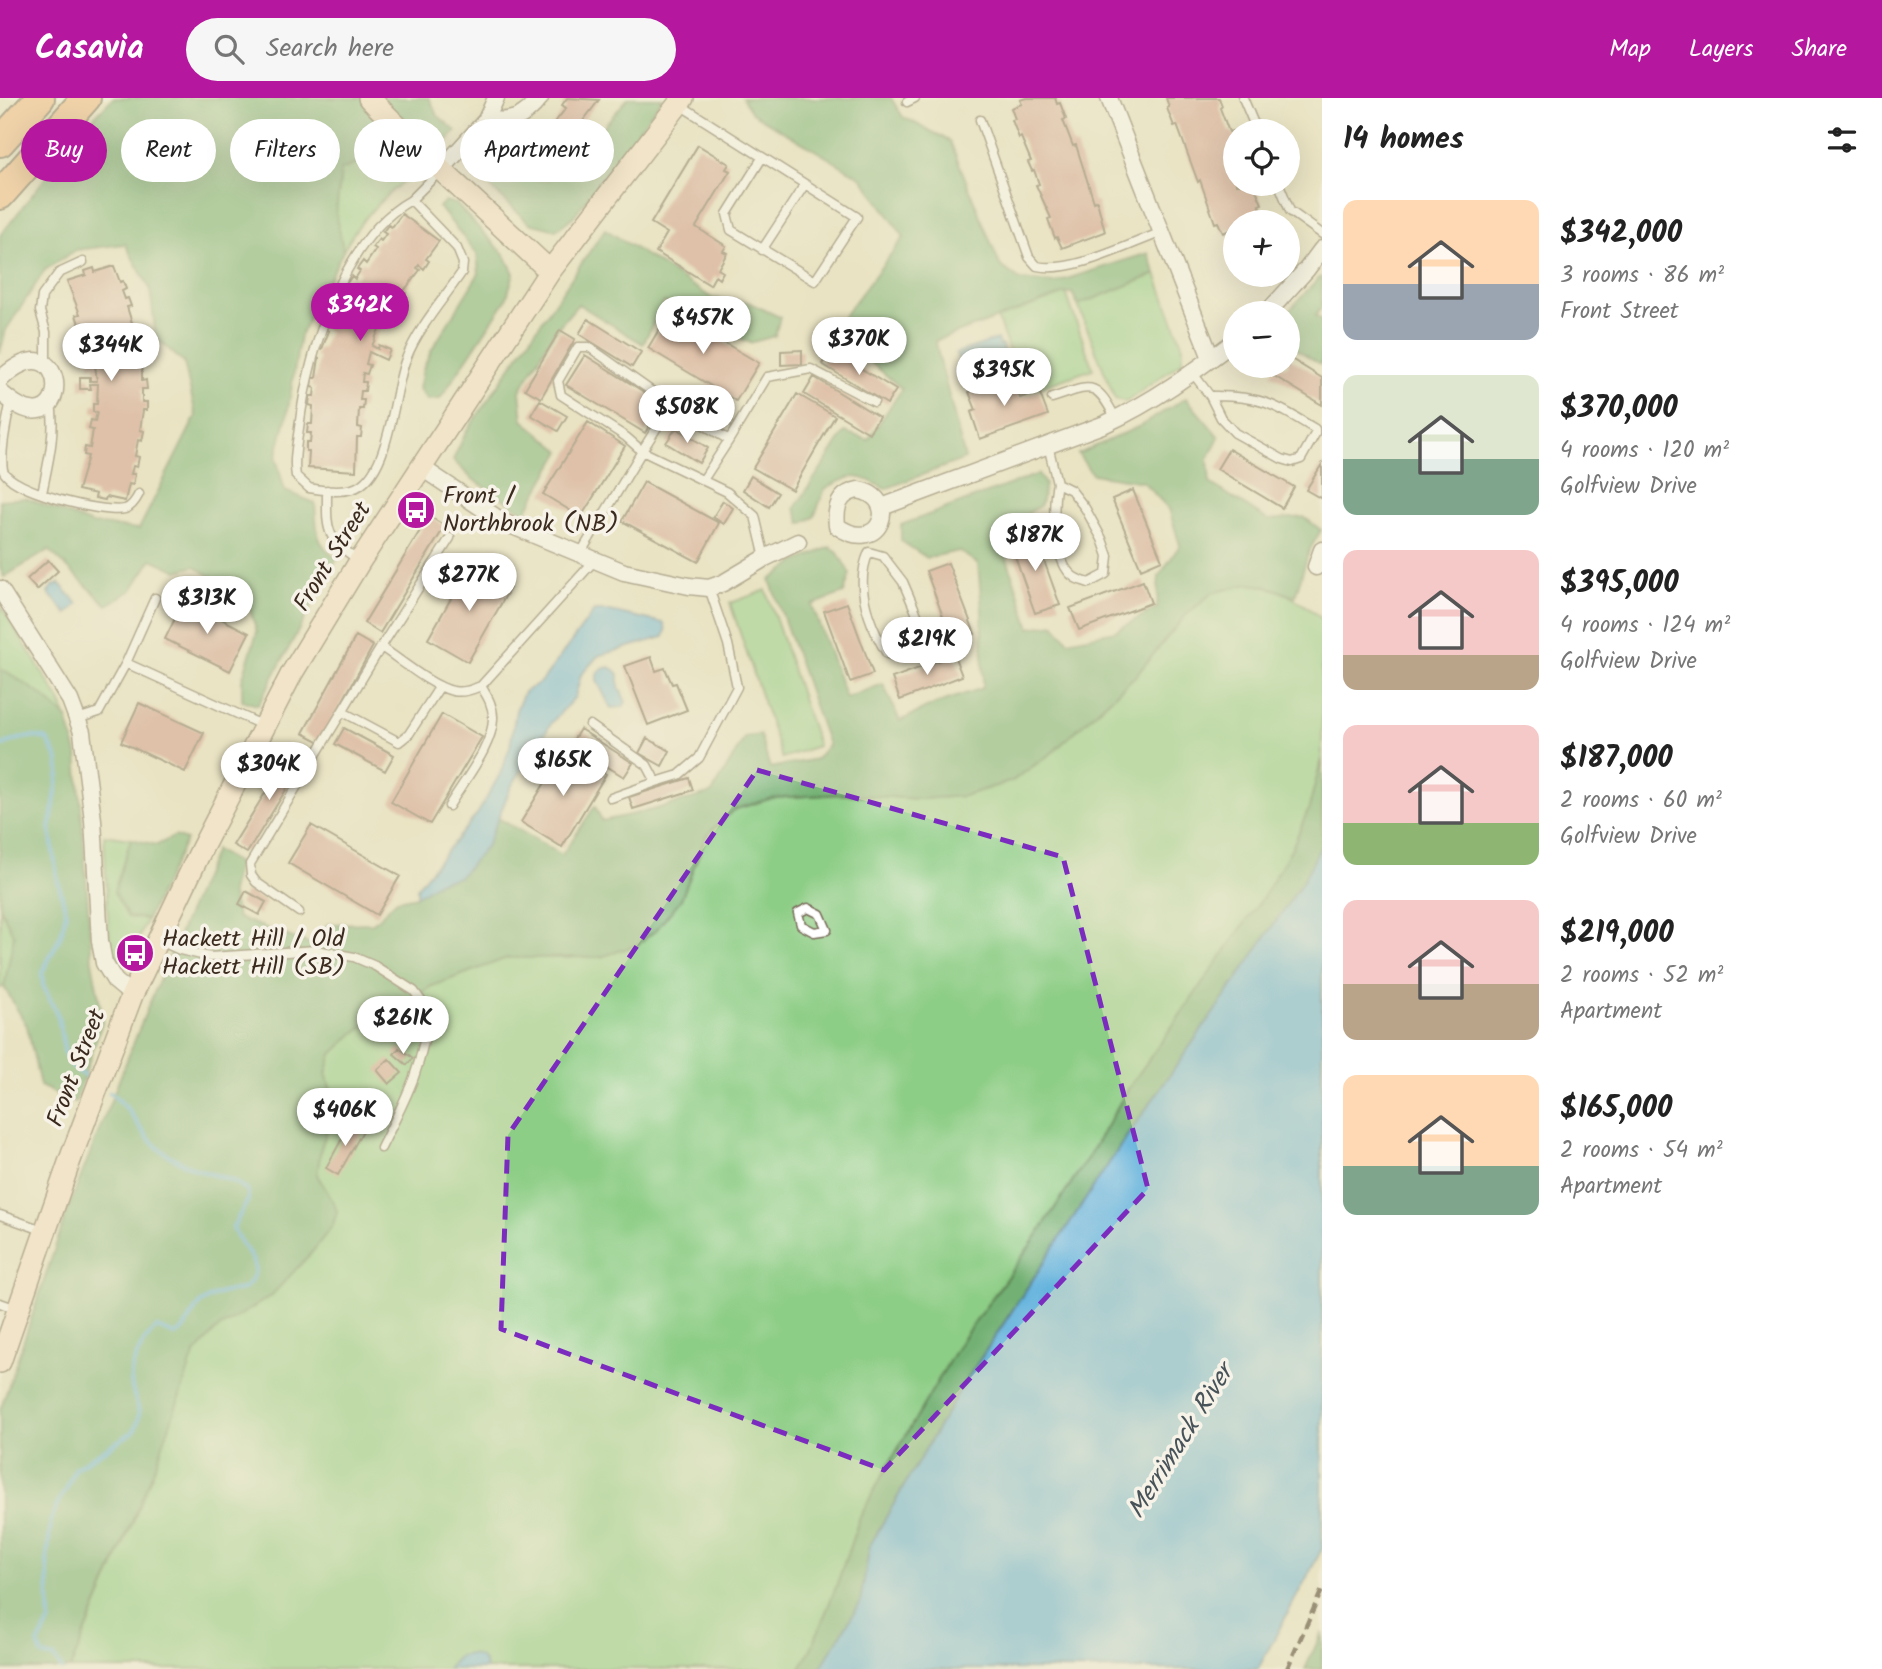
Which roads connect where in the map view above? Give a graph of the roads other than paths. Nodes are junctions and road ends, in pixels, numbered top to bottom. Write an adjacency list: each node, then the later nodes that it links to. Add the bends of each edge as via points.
1 (40, 98): 14 (highway)
2 (86, 98): 21 (highway)
3 (369, 98): 9 (main road)
4 (496, 98): 10 (street)
5 (540, 98): 11 (street, via 529,112)
6 (1109, 98): 24 (street)
7 (1243, 98): 12 (lane)
8 (680, 101): 16 (lane); 29 (main road, Front Street)
9 (390, 119)
10 (486, 119)
11 (514, 119)
12 (1252, 119)
13 (980, 120): 24 (lane, via 1029,257 1037,266 1075,264)
14 (0, 142)
15 (460, 149): 17 (street)
16 (762, 158): 20 (lane); 26 (lane, via 727,214 731,230)
17 (446, 164)
18 (446, 175): 29 (main road)
19 (429, 182): 23 (lane)
20 (805, 184): 26 (lane); 26 (lane, via 857,217 815,282)
21 (0, 195)
22 (1284, 196): 25 (lane, via 1290,211)
23 (411, 200): 49 (lane, via 383,219 356,254 322,323 303,388 296,476 309,488); 49 (lane, via 457,248 462,272 406,358 386,444 369,478 352,489)
24 (1160, 233): 32 (street)
25 (1322, 234)
26 (762, 250)
27 (1320, 254): 30 (street)
28 (83, 262): 33 (lane, via 59,273 42,296)
29 (550, 271): 46 (main road, Front Street)
30 (1279, 301)
31 (1223, 349): 32 (street)
32 (1211, 358): 34 (street)
33 (46, 364): 35 (street, via 32,360 15,366); 40 (street, via 54,374)
34 (1192, 372): 37 (lane); 42 (street)
35 (0, 380)
36 (5, 396): 40 (street, via 22,407 39,410); 50 (lane, via 3,473)
37 (1210, 396): 37 (lane, via 1235,433 1282,459 1301,459 1315,434 1315,429 1256,399)
38 (1052, 398): 42 (lane, via 1090,387 1103,395)
39 (874, 402): 43 (lane, via 811,369 767,377)
40 (51, 403): 50 (lane, via 53,440)
41 (671, 405): 43 (lane); 45 (lane); 45 (lane, via 589,347 578,347 558,382 561,395)
42 (1116, 419): 44 (street)
43 (729, 440): 47 (lane)
44 (1048, 445): 48 (lane); 52 (street)
45 (642, 451): 47 (lane); 57 (lane)
46 (422, 468): 57 (street, via 503,522); 59 (main road, Front Street)
47 (703, 480): 58 (lane, via 727,492 755,516)
48 (1057, 483): 48 (lane, via 1054,525 1060,551 1072,576 1089,583 1106,574 1108,556 1085,508 1071,490)
49 (327, 490): 59 (lane, via 332,540)
50 (42, 493): 51 (lane, via 103,510 126,509)
51 (139, 494)
52 (881, 507): 55 (street, via 881,522); 55 (street, via 873,495 859,490 844,495 836,508 837,526)
53 (450, 538): 64 (lane)
54 (798, 542): 58 (street)
55 (867, 544): 55 (lane, via 863,566 866,606 887,654 904,658 922,647 924,631 902,582 883,556)
56 (1322, 550): 60 (street)
57 (587, 558): 61 (street, via 624,572); 67 (lane)
58 (765, 558): 61 (street)
59 (360, 561): 71 (main road, Front Street)
60 (1316, 567)
61 (709, 588): 72 (lane, via 737,687 699,758 679,775)
62 (0, 589): 69 (street, via 70,700)
63 (155, 598): 65 (lane)
64 (381, 647): 66 (lane); 68 (lane)
65 (126, 663): 69 (lane, via 99,712); 71 (lane)
66 (440, 686): 67 (lane, via 467,692); 68 (lane, via 399,742)
67 (481, 687): 74 (lane, via 491,702 491,733)
68 (343, 712): 75 (lane, via 250,864 256,882)
69 (77, 719): 77 (street, via 89,779 104,963 115,981)
70 (590, 725): 72 (lane, via 647,765)
71 (264, 726): 76 (main road, Front Street)
72 (656, 782): 73 (lane)
73 (611, 798)
74 (449, 806)
75 (299, 912)
76 (159, 940): 77 (main road, Front Street); 78 (lane, via 210,957 316,950 354,957 414,991 428,1010 427,1034 416,1077)
77 (132, 995): 80 (main road, Front Street)
78 (381, 1148)
79 (0, 1215): 80 (lane)
80 (45, 1231): 81 (main road, Front Street)
81 (9, 1306): 82 (main road, Front Street)
82 (1, 1357)

